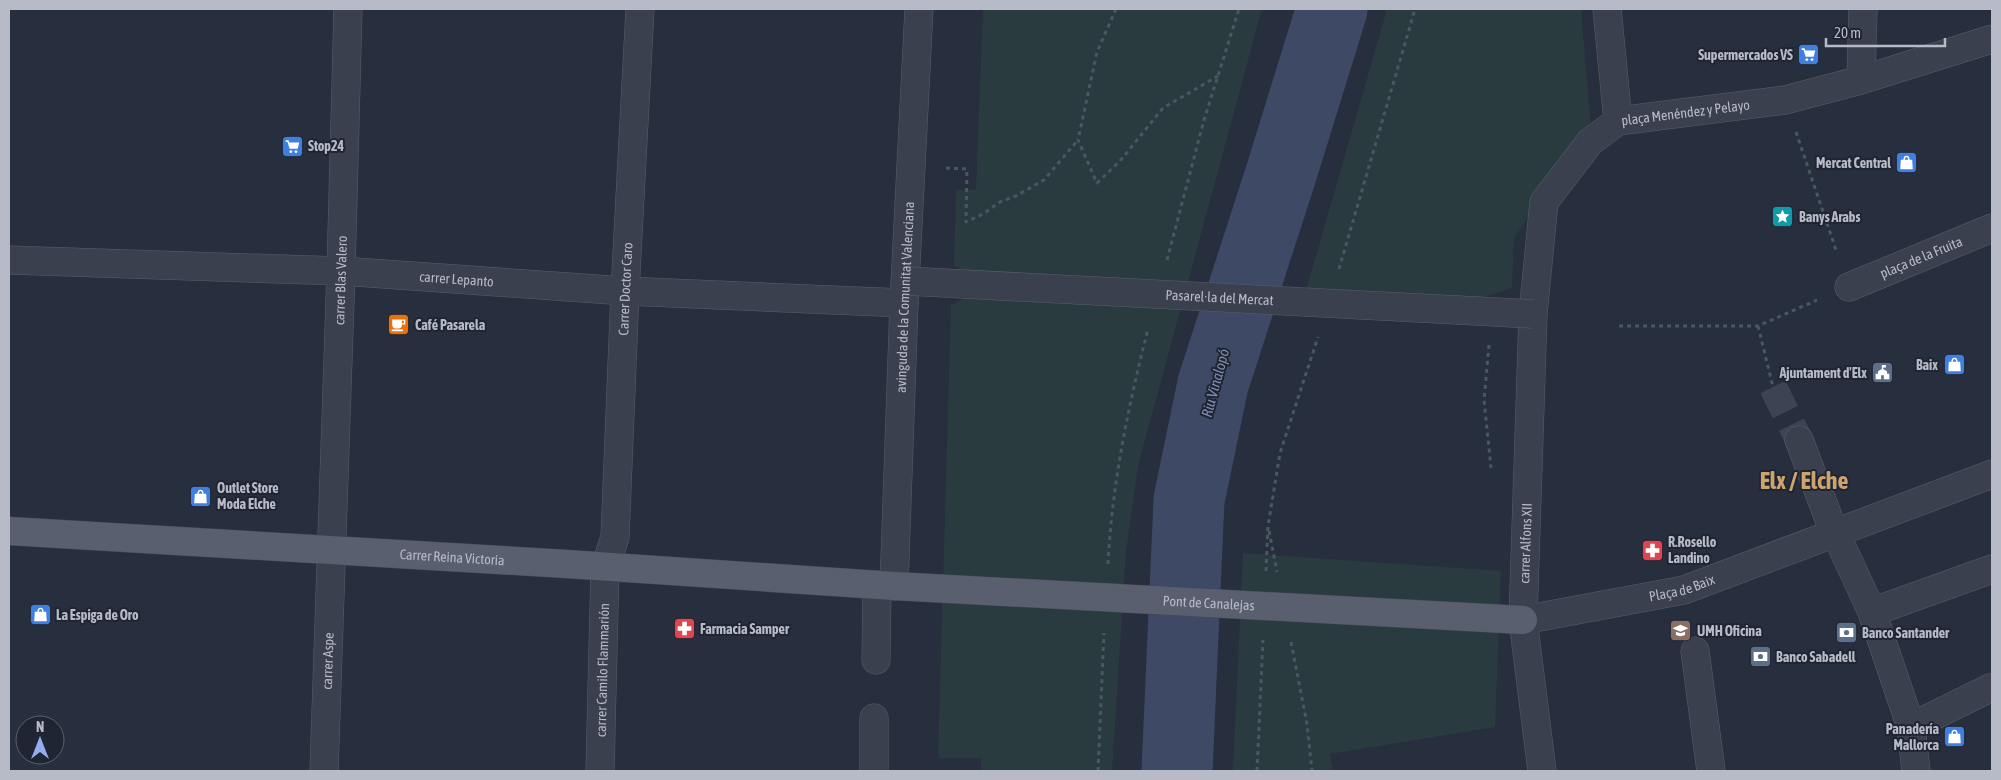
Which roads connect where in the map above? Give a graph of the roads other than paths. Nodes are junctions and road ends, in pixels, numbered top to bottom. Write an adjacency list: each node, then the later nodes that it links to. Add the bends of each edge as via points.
1 (348, 9): 11 (street, carrer Blas Valero)
2 (640, 9): 13 (street, Carrer Doctor Caro)
3 (919, 9): 14 (street, avinguda de la Comunitat Valenciana)
4 (1606, 9): 8 (street, plaça Menéndez y Pelayo)
5 (1863, 9): 7 (street)
6 (1992, 39): 7 (street)
7 (1862, 80): 8 (street, plaça Menéndez y Pelayo, via 1785,100)
8 (1618, 121): 15 (street, carrer Alfons XII, via 1590,142 1544,202)
9 (1992, 228): 12 (street, plaça de la Fruita)
10 (9, 260): 11 (street, carrer Lepanto)
11 (341, 271): 13 (street, carrer Lepanto); 20 (street, carrer Blas Valero)
12 (1848, 287)
13 (625, 291): 14 (street, carrer Lepanto); 21 (street, Carrer Doctor Caro, via 615,537)
14 (905, 292): 15 (street, Pasarel·la del Mercat, bridge); 23 (street, avinguda de la Comunitat Valenciana)
15 (1533, 314): 25 (street, carrer Alfons XII)
16 (1799, 440): 19 (street)
17 (1992, 474): 19 (street, Plaça de Baix)
18 (9, 532): 20 (main road, Carrer Reina Victoria)
19 (1835, 533): 24 (street); 25 (street, Plaça de Baix, via 1684,590)
20 (331, 551): 21 (main road, Carrer Reina Victoria); 32 (street, carrer Aspe)
21 (605, 568): 23 (main road, Carrer Reina Victoria); 33 (street, carrer Camilo Flammarión)
22 (1992, 569): 24 (street)
23 (885, 586): 25 (main road, Pont de Canalejas, bridge); 27 (street, avinguda de la Comunitat Valenciana)
24 (1872, 612): 30 (street)
25 (1523, 620): 34 (street, carrer Alfons XII)
26 (1695, 651): 35 (street)
27 (876, 660)
28 (1992, 687): 30 (street)
29 (874, 718): 31 (street)
30 (1911, 728): 36 (street)
31 (874, 764)
32 (324, 771)
33 (600, 771)
34 (1542, 771)
35 (1711, 771)
36 (1916, 771)

